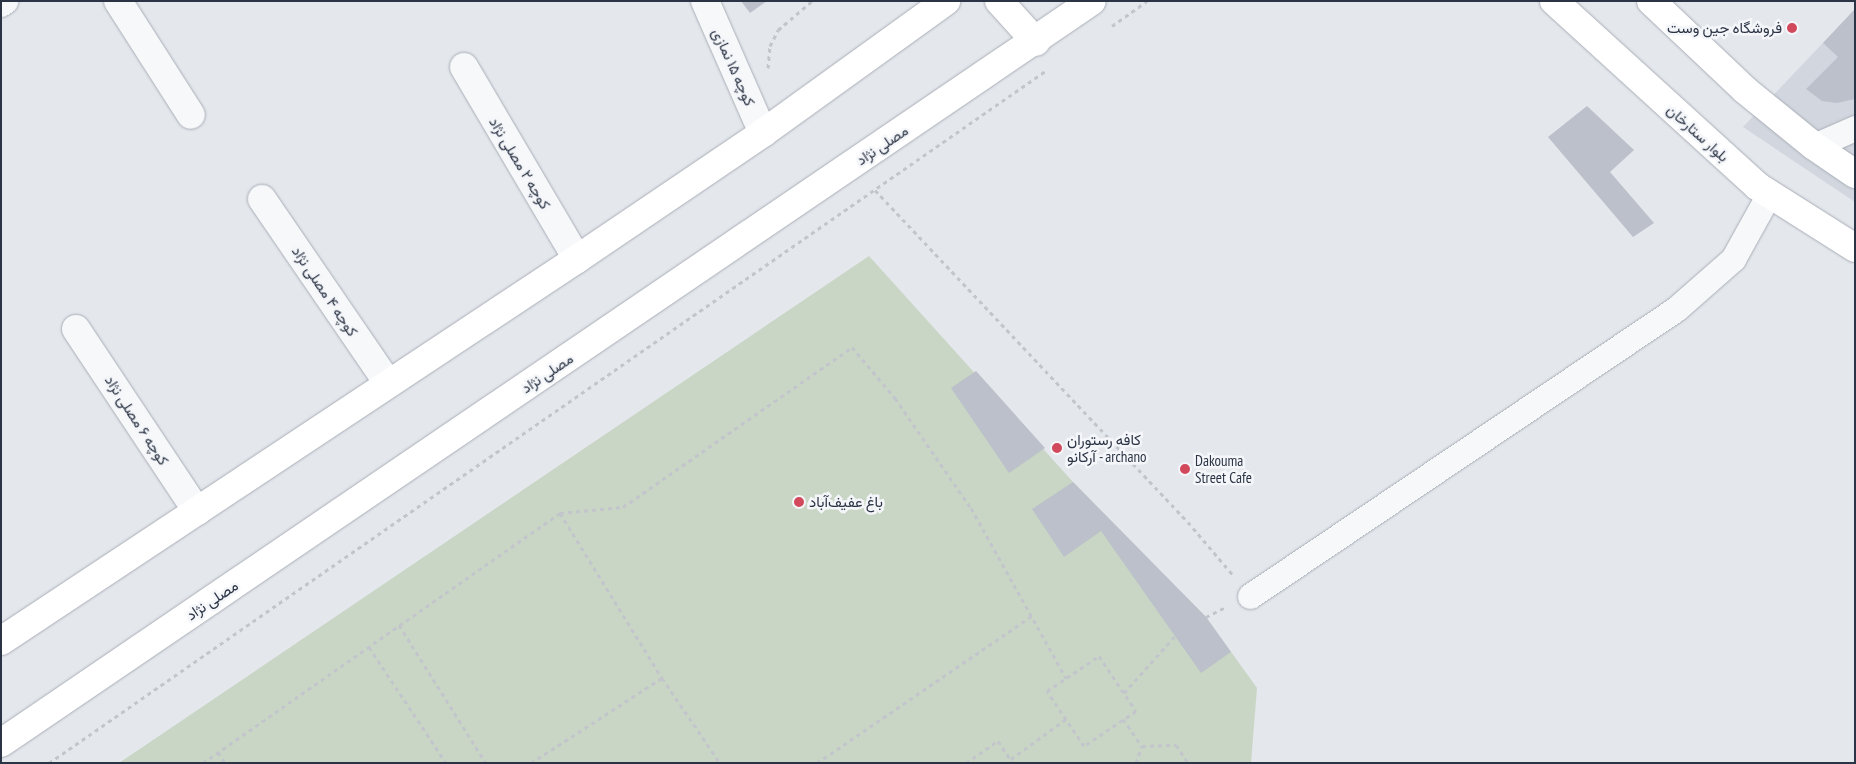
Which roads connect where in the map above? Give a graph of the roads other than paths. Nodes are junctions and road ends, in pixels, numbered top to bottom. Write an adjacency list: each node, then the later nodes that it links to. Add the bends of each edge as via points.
1 (118, 1): 10 (street)
2 (705, 1): 12 (street, کوچه ۱۵ نمازی)
3 (946, 1): 12 (main road)
4 (999, 1): 8 (main road)
5 (1092, 1): 8 (main road, مصلی نژاد)
6 (1554, 1): 15 (main road, بلوار ستارخان)
7 (1651, 1): 13 (main road, via 1746,90)
8 (1036, 42): 24 (main road, مصلی نژاد)
9 (464, 67): 18 (street, کوچه ۲ مصلی نژاد)
10 (191, 115)
11 (1855, 128): 13 (street)
12 (763, 133): 18 (main road)
13 (1814, 146): 14 (main road)
14 (1855, 174)
15 (1769, 194): 17 (main road, بلوار ستارخان); 22 (street, via 1733,258 1676,309)
16 (262, 199): 20 (street, کوچه ۴ مصلی نژاد)
17 (1851, 239)
18 (577, 259): 20 (main road)
19 (76, 329): 21 (street, کوچه ۶ مصلی نژاد)
20 (388, 384): 21 (main road)
21 (197, 511): 23 (main road)
22 (1250, 596)
23 (1, 640)
24 (1, 743)

